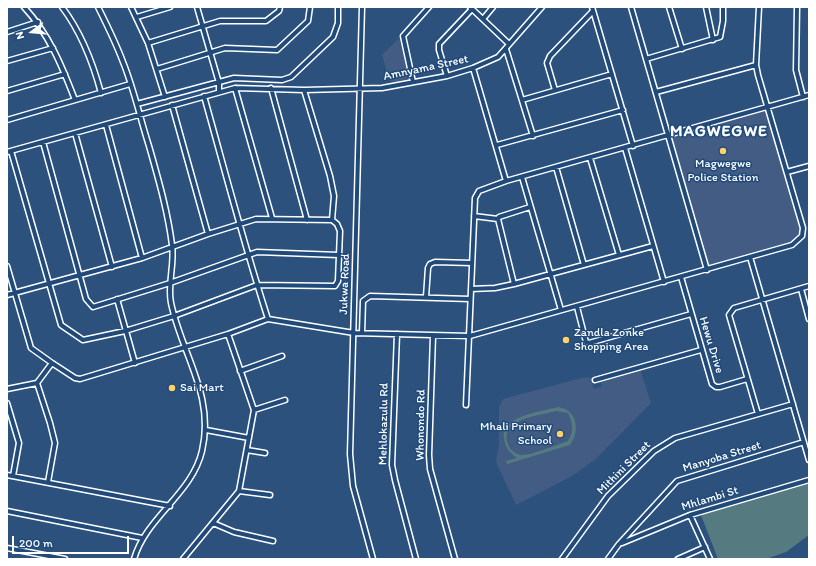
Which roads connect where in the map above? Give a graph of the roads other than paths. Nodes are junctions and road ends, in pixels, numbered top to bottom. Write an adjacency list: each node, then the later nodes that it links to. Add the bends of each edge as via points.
1 (24, 7): 24 (street)
2 (62, 7): 53 (street, via 84,46)
3 (98, 7): 44 (street, via 115,42)
4 (132, 7): 22 (street)
5 (170, 7): 22 (street)
6 (197, 7): 25 (street)
7 (280, 7): 25 (street, via 279,11 266,21 220,21)
8 (310, 7): 33 (street, via 307,22 277,50 227,48)
9 (338, 7): 43 (street, via 338,24 333,37 290,78 234,78)
10 (362, 7): 47 (street, Jukwa Road)
11 (429, 7): 42 (street, via 403,38)
12 (493, 7): 23 (street)
13 (542, 7): 29 (street, Amnyama Street)
14 (631, 7): 34 (street)
15 (670, 7): 32 (street)
16 (706, 7): 27 (street)
17 (723, 7): 27 (street, via 720,37)
18 (760, 7): 36 (street)
19 (797, 7): 57 (street, via 796,70)
20 (471, 8): 23 (street); 41 (street, via 439,44)
21 (593, 9): 40 (street); 49 (street, via 550,56 547,63)
22 (137, 17): 28 (street)
23 (483, 19): 29 (street)
24 (38, 22): 26 (street); 30 (street)
25 (203, 26): 28 (street); 33 (street)
26 (7, 32)
27 (713, 40): 32 (street)
28 (148, 42): 38 (street)
29 (509, 44): 31 (street, Amnyama Street)
30 (53, 48): 35 (street); 39 (street)
31 (506, 49): 37 (street, Amnyama Street, via 498,57); 59 (street)
32 (682, 49): 34 (street)
33 (210, 53): 38 (street); 43 (street)
34 (646, 59): 52 (street)
35 (7, 61)
36 (756, 66): 52 (street); 62 (street)
37 (474, 68): 41 (street, Amnyama Street); 71 (street)
38 (157, 69): 56 (street)
39 (65, 74): 50 (street); 58 (street)
40 (612, 74): 49 (street); 63 (street)
41 (447, 76): 42 (street, Amnyama Street)
42 (413, 82): 47 (street, Amnyama Street)
43 (219, 83): 51 (street); 56 (street)
44 (130, 84): 53 (street); 60 (street)
45 (235, 88): 46 (street, Amnyama Street); 51 (street, Amnyama Street); 83 (street)
46 (271, 88): 48 (street, Amnyama Street); 85 (street)
47 (360, 89): 48 (street, Amnyama Street); 125 (street, Jukwa Road)
48 (304, 90): 86 (street, via 330,176 334,196)
49 (555, 90): 59 (street)
50 (7, 91)
51 (219, 92): 55 (street, Amnyama Street)
52 (656, 92): 69 (street)
53 (101, 93): 58 (street)
54 (809, 95): 57 (street)
55 (204, 96): 61 (street, Amnyama Street); 87 (street)
56 (165, 97): 60 (street)
57 (803, 97): 62 (street)
58 (75, 100): 65 (street)
59 (522, 100): 68 (street)
60 (137, 104): 64 (street)
61 (172, 105): 64 (street, Amnyama Street); 88 (street)
62 (768, 108): 69 (street); 78 (street)
63 (623, 110): 68 (street); 72 (street)
64 (140, 115): 66 (street, Amnyama Street); 89 (street, via 159,181)
65 (7, 120)
66 (106, 125): 67 (street, Amnyama Street); 95 (street)
67 (75, 133): 70 (street, Amnyama Street); 99 (street)
68 (533, 136): 71 (street)
69 (668, 136): 72 (street); 100 (street)
70 (42, 142): 74 (street, Amnyama Street); 102 (street)
71 (497, 145): 80 (street)
72 (633, 146): 73 (street)
73 (625, 148): 75 (street); 90 (street)
74 (9, 151): 106 (street)
75 (590, 158): 77 (street); 93 (street)
76 (809, 166): 78 (street)
77 (556, 167): 79 (street); 97 (street)
78 (787, 172): 94 (street, via 803,228 802,236 792,245)
79 (522, 178): 80 (street); 81 (street)
80 (506, 181): 82 (street, via 476,194)
81 (530, 207): 84 (street); 101 (street)
82 (474, 216): 84 (street); 96 (street)
83 (272, 218): 85 (street); 87 (street, via 256,219)
84 (498, 219): 107 (street)
85 (307, 220): 86 (street)
86 (332, 220): 91 (street, via 340,231)
87 (241, 224): 88 (street); 92 (street)
88 (208, 234): 89 (street)
89 (173, 246): 95 (street); 105 (street)
90 (653, 246): 93 (street); 104 (street)
91 (339, 254): 92 (street, via 266,252); 108 (street, via 338,282 335,286)
92 (247, 255): 105 (street); 108 (street)
93 (619, 255): 97 (street)
94 (750, 257): 100 (street); 117 (street)
95 (142, 258): 99 (street)
96 (472, 263): 110 (street); 114 (street, via 430,264)
97 (584, 265): 101 (street)
98 (7, 266): 112 (street)
99 (112, 267): 102 (street)
100 (707, 270): 103 (street)
101 (551, 274): 107 (street); 119 (street)
102 (80, 275): 106 (street); 115 (street, via 86,299 92,307)
103 (681, 277): 104 (street); 120 (street, Hewu Drive)
104 (664, 282): 118 (street)
105 (170, 283): 115 (street); 121 (street)
106 (49, 284): 112 (street); 124 (street, via 61,325 79,338 86,341)
107 (514, 284): 110 (street)
108 (257, 285): 121 (street); 122 (street)
109 (809, 286): 111 (street)
110 (471, 289): 116 (street)
111 (801, 289): 117 (street); 123 (street)
112 (15, 293): 113 (street); 134 (street, via 31,348)
113 (7, 295)
114 (426, 297): 116 (street); 127 (street, via 366,298 363,302)
115 (117, 299): 124 (street)
116 (470, 299): 130 (street)
117 (763, 300): 137 (street, via 734,308 729,315); 143 (street)
118 (577, 307): 119 (street); 120 (street, via 586,342)
119 (561, 310): 130 (street)
120 (691, 314): 132 (street, Hewu Drive)
121 (174, 316): 124 (street); 131 (street)
122 (268, 319): 125 (street); 126 (street)
123 (809, 319)
124 (125, 331): 135 (street)
125 (354, 333): 127 (street); 171 (street, Jukwa Road, via 351,472)
126 (228, 334): 131 (street); 136 (street)
127 (362, 334): 128 (street)
128 (397, 334): 129 (street); 172 (street, Mehlokazulu Rd, via 392,465)
129 (433, 336): 130 (street); 173 (street, Whonondo Rd, via 430,468)
130 (470, 336): 144 (street)
131 (185, 348): 135 (street); 147 (street, via 204,400)
132 (701, 350): 137 (street, Hewu Drive, via 712,384 716,387); 138 (street)
133 (282, 356): 136 (street)
134 (52, 363): 135 (street, via 80,379); 139 (street)
135 (135, 363)
136 (240, 371): 145 (street)
137 (747, 379): 146 (street)
138 (595, 380)
139 (37, 383): 140 (street); 156 (street, via 55,443)
140 (7, 390)
141 (286, 400): 145 (street)
142 (7, 403): 154 (street, via 19,443)
143 (793, 404): 146 (street, Mithini Street); 149 (street)
144 (466, 405)
145 (254, 410): 148 (street)
146 (758, 414): 174 (street, Mithini Street, via 675,438 663,444 608,496)
147 (206, 430): 148 (street); 159 (street, via 199,463)
148 (249, 438): 150 (street)
149 (804, 442): 152 (street); 165 (street, Manyoba Street, via 677,481)
150 (247, 450): 151 (street); 157 (street)
151 (265, 453)
152 (809, 460)
153 (7, 475): 154 (street)
154 (13, 476): 156 (street)
155 (809, 480): 161 (street, Mhlambi St)
156 (48, 482): 159 (street)
157 (240, 490): 158 (street); 162 (street)
158 (270, 495)
159 (170, 506): 163 (street)
160 (7, 511): 163 (street)
161 (690, 515): 165 (street, Mhlambi St); 166 (street)
162 (213, 523): 164 (street, via 234,532); 170 (street)
163 (142, 538): 169 (street)
164 (273, 541)
165 (619, 544): 175 (street, Manyoba Street)
166 (705, 547): 176 (street); 177 (street)
167 (7, 548): 168 (street)
168 (65, 559)
169 (134, 559)
170 (183, 559)
171 (373, 559)
172 (416, 559)
173 (455, 559)
174 (562, 559)
175 (608, 559)
176 (678, 559)
177 (710, 559)

